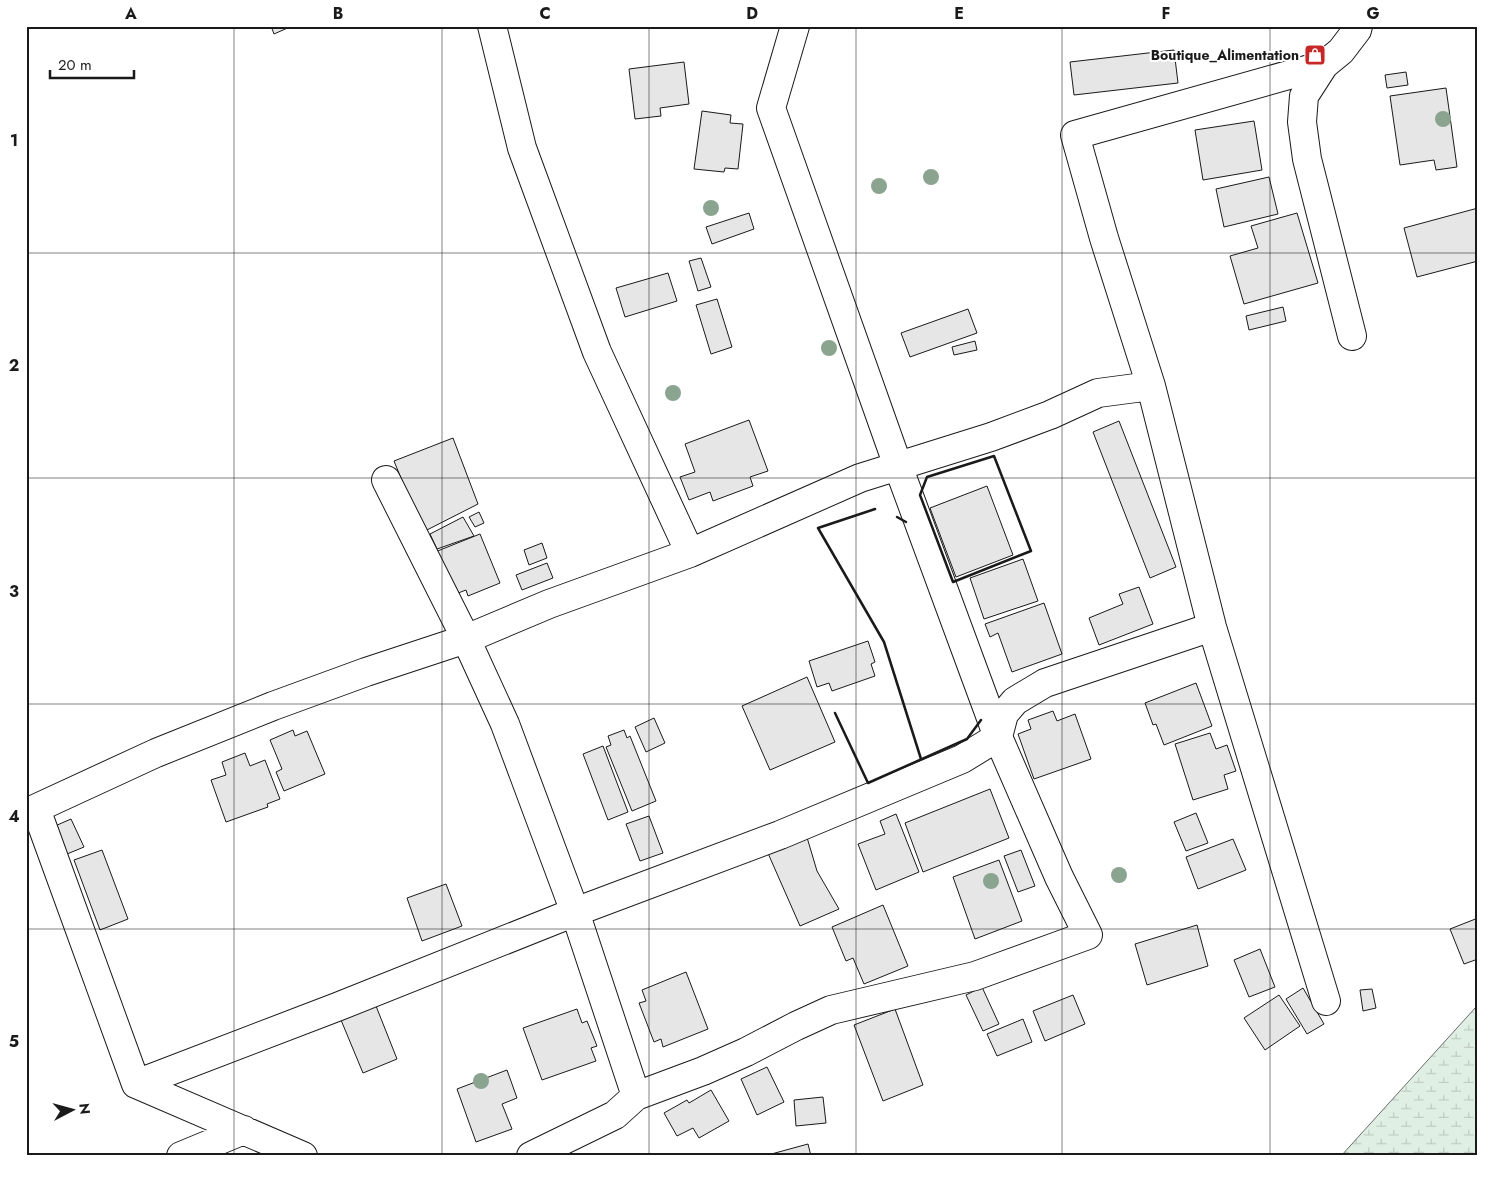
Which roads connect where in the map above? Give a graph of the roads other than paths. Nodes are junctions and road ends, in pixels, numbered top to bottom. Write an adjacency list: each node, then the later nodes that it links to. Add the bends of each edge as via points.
1 (492, 26): 9 (street, via 522,148 596,352)
2 (794, 26): 7 (street, via 771,108)
3 (1358, 26): 4 (street, via 1341,51)
4 (1324, 65): 5 (street, via 1304,96 1302,122 1307,159); 6 (street, via 1075,135)
5 (1352, 336)
6 (1151, 386): 7 (street, via 1098,394 991,437); 10 (street)
7 (898, 466): 9 (street, via 860,478); 12 (street)
8 (386, 480): 11 (street)
9 (690, 553): 11 (street, via 549,604)
10 (1212, 627): 12 (street, via 1045,683 1015,701 1004,714); 15 (street)
11 (466, 639): 13 (street, via 273,706 156,753); 14 (street, via 505,724)
12 (998, 737): 14 (street, via 962,759 780,836); 17 (street, via 1088,935 975,976 831,1010 712,1067)
13 (31, 811): 16 (street)
14 (576, 912): 16 (street); 17 (street)
15 (1326, 1001)
16 (136, 1084): 18 (street)
17 (636, 1096): 21 (street, via 615,1115)
18 (244, 1130): 19 (street); 20 (street)
19 (181, 1156)
20 (303, 1156)
21 (531, 1156)

